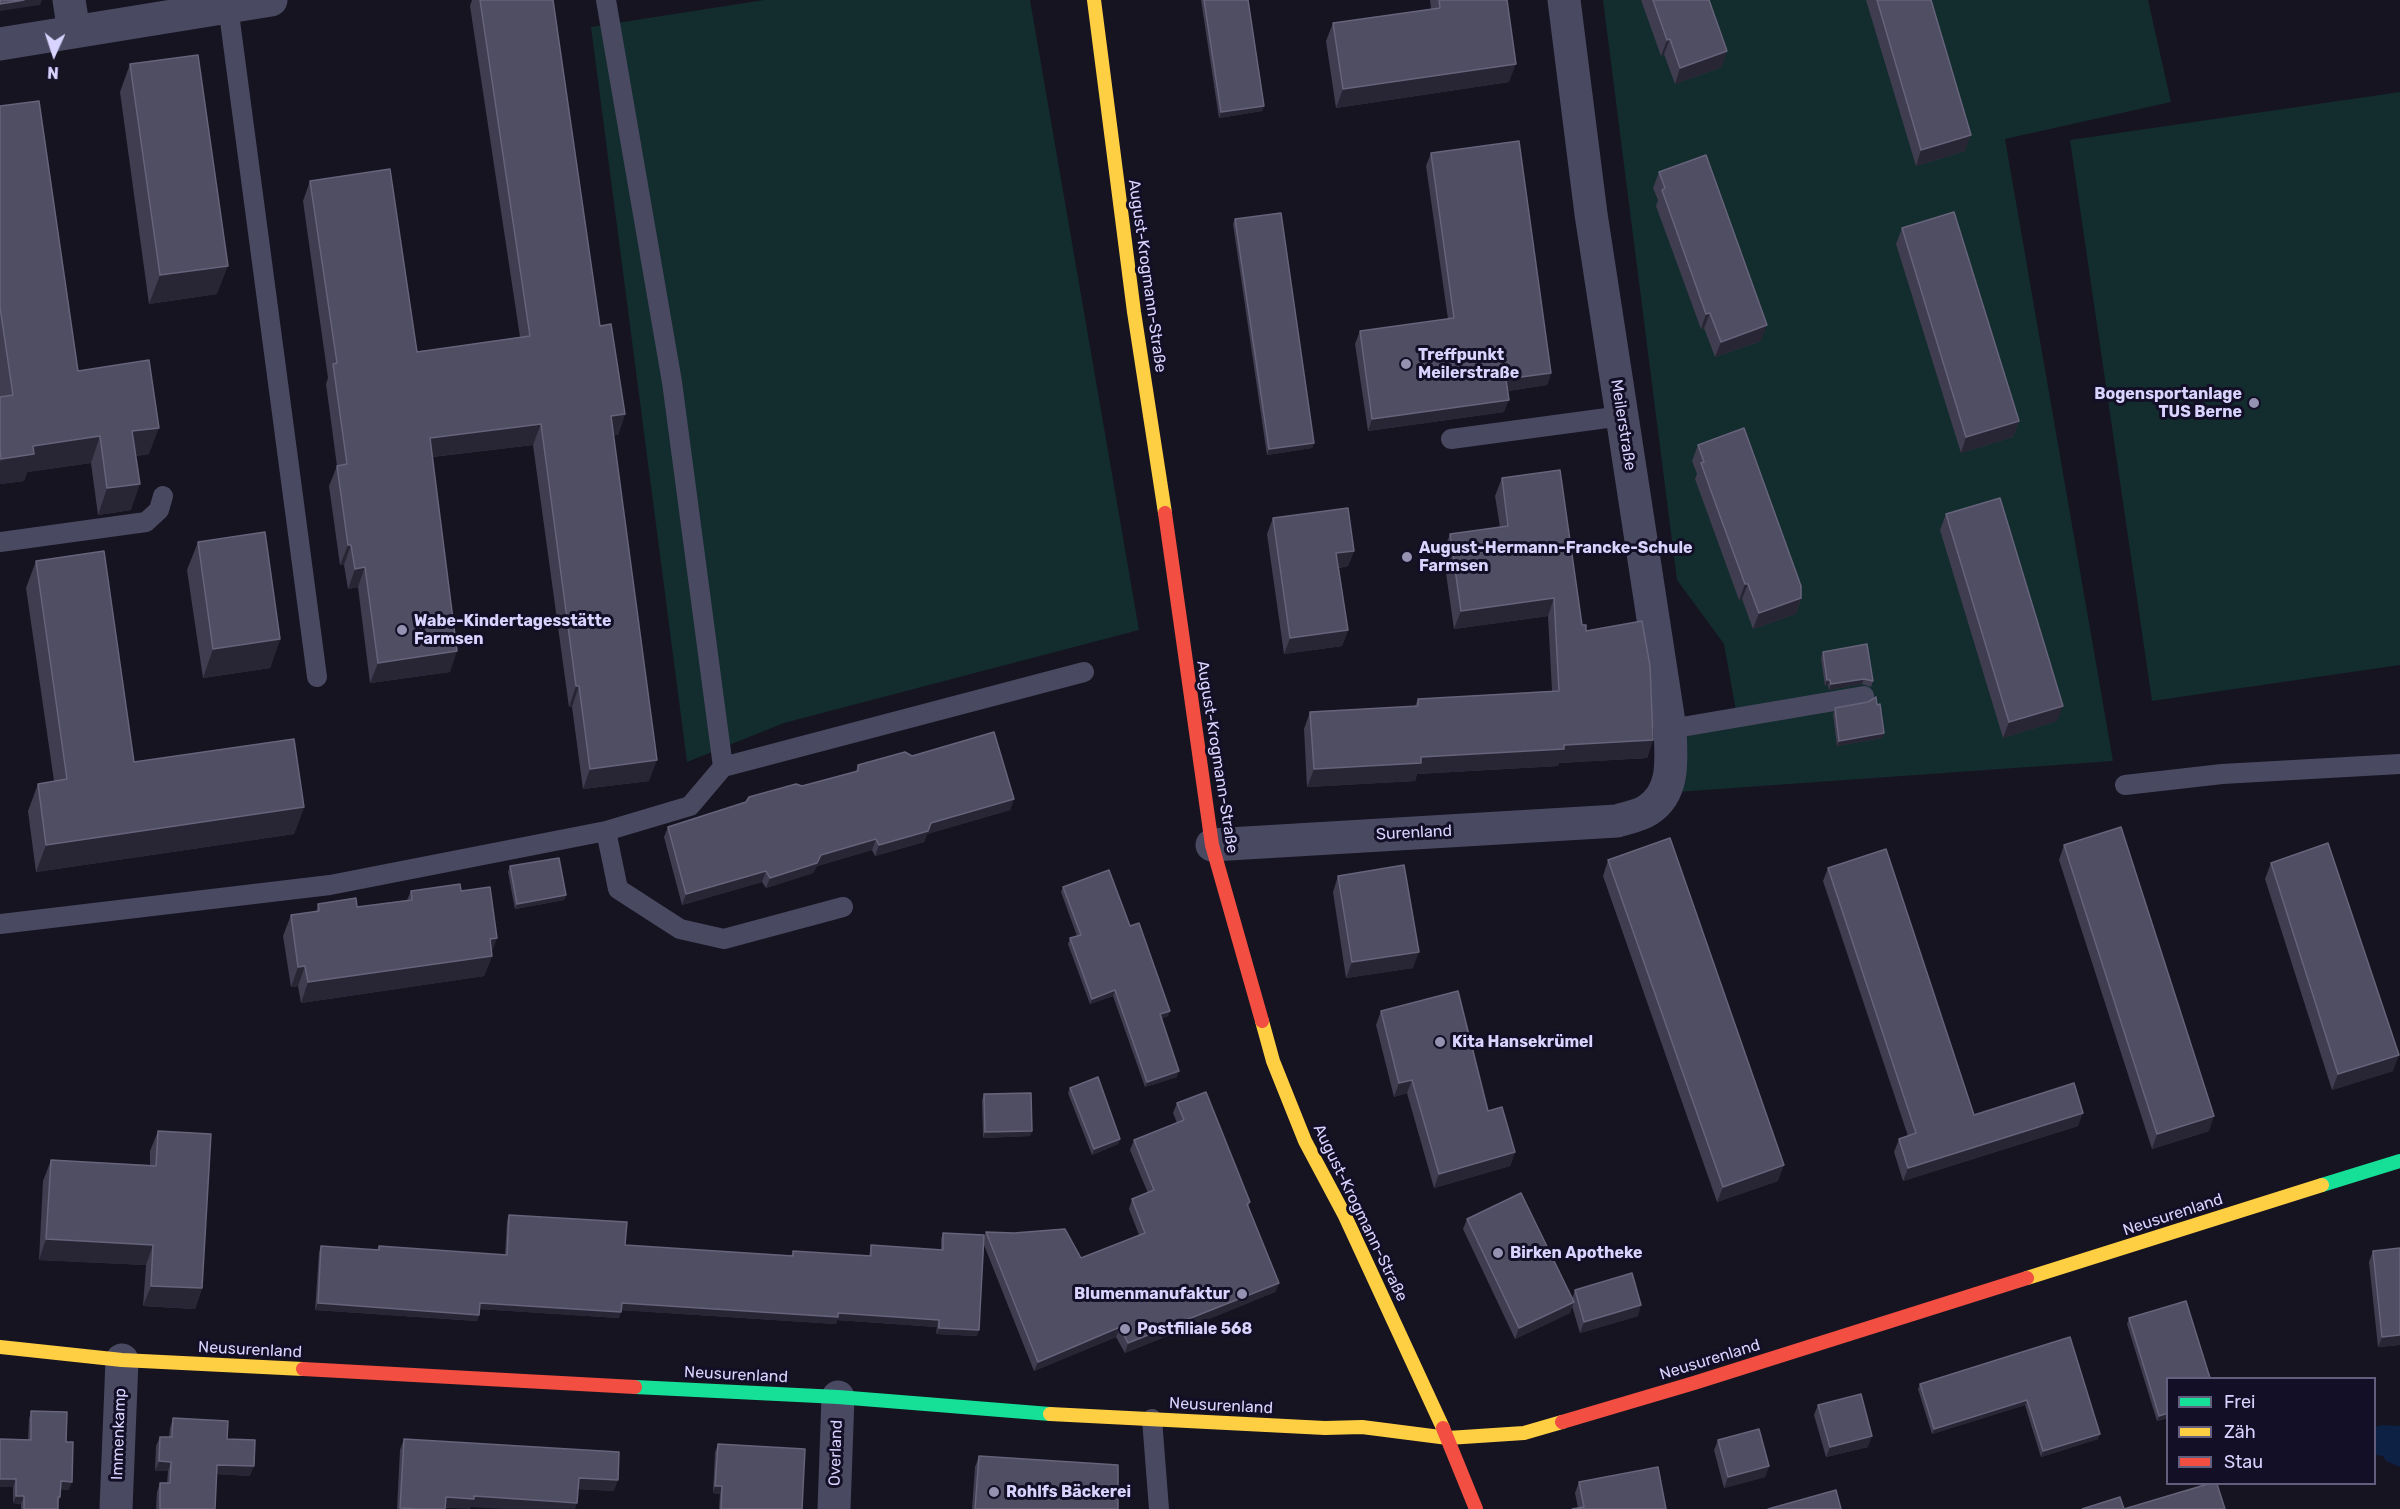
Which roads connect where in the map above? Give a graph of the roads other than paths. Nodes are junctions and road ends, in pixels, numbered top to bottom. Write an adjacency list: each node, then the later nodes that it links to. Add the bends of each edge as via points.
1 (69, 0): 7 (street)
2 (271, 0): 6 (street)
3 (606, 0): 18 (lane, via 671,370)
4 (1094, 0): 22 (street, August-Krogmann-Straße, via 1134,312)
5 (1564, 0): 9 (street, Meilerstraße)
6 (228, 6): 7 (street); 14 (lane)
7 (74, 32): 8 (street)
8 (0, 44)
9 (1622, 416): 10 (lane); 16 (street, Meilerstraße)
10 (1451, 439)
11 (163, 496): 12 (lane, via 159,510 146,522)
12 (0, 542)
13 (1084, 672): 18 (lane)
14 (317, 677)
15 (1864, 696): 16 (lane)
16 (1670, 729): 20 (street, Meilerstraße, via 1672,766 1666,790 1648,810)
17 (2400, 764): 19 (lane, via 2222,774)
18 (723, 767): 21 (lane, via 690,806)
19 (2125, 785)
20 (1617, 821): 22 (street, Surenland)
21 (606, 831): 23 (lane, via 618,889 680,929 724,939); 24 (lane, via 330,885)
22 (1212, 844): 30 (street, August-Krogmann-Straße, via 1273,1061 1305,1141 1345,1216)
23 (843, 908)
24 (0, 924)
25 (2400, 1161): 30 (street, Neusurenland, via 1524,1433)
26 (0, 1347): 27 (street, Neusurenland)
27 (122, 1360): 28 (street, Neusurenland); 31 (street, Immenkamp)
28 (838, 1397): 29 (street, Neusurenland); 32 (street, Overland)
29 (1152, 1419): 30 (street, Neusurenland, via 1325,1428 1362,1426); 33 (lane)
30 (1448, 1438): 34 (street, August-Krogmann-Straße)
31 (116, 1509)
32 (834, 1509)
33 (1159, 1509)
34 (1476, 1509)

